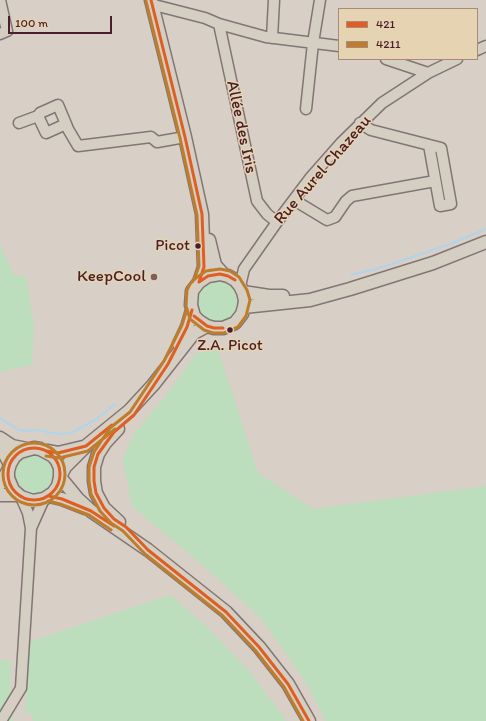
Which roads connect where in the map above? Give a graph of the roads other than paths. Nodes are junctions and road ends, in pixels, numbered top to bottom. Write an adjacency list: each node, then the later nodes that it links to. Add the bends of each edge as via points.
1 (0, 0): 6 (street, via 7,31)
2 (274, 0): 7 (street)
3 (320, 0): 8 (street)
4 (152, 3): 5 (street); 18 (main road)
5 (219, 24): 7 (street); 23 (street, Allée des Iris, via 257,202)
6 (0, 34)
7 (272, 38): 8 (street)
8 (313, 43): 9 (street); 13 (street)
9 (338, 46)
10 (389, 60): 12 (street)
11 (454, 60): 12 (street, Rue Aurel Chazeau)
12 (428, 73): 16 (street, Rue Aurel Chazeau, via 382,103)
13 (306, 109)
14 (38, 116): 15 (street); 17 (street, via 46,133); 17 (street, via 58,105)
15 (19, 123)
16 (360, 123): 19 (street, via 371,130); 21 (street, Rue Aurel Chazeau, via 311,177)
17 (66, 124): 18 (street, via 78,146 151,137 157,142)
18 (185, 137): 22 (main road)
19 (429, 145): 20 (street); 20 (street, via 441,148 451,204 440,206)
20 (435, 181): 21 (street, via 352,196 335,217 327,220)
21 (294, 200): 23 (street, Rue Aurel Chazeau)
22 (202, 214): 26 (main road, via 215,265); 27 (main road, via 204,267)
23 (277, 222): 25 (street, Rue Aurel Chazeau)
24 (486, 242): 29 (main road, via 433,263)
25 (244, 270): 26 (street); 28 (street, Rue Aurel Chazeau)
26 (226, 276): 27 (main road, via 208,276); 28 (main road, via 235,280)
27 (199, 282): 31 (main road, via 192,292)
28 (242, 289): 29 (main road, via 269,296 297,297); 30 (main road)
29 (350, 289): 30 (main road, via 298,302)
30 (244, 307): 32 (main road, via 239,319 229,326)
31 (192, 310): 32 (main road, via 194,316); 33 (main road, via 187,327)
32 (207, 326): 33 (main road, via 194,333)
33 (168, 364): 34 (main road)
34 (153, 385): 37 (main road, via 130,411); 48 (main road, via 134,415 104,443 94,467 96,493 104,508)
35 (0, 438): 38 (main road, via 12,446)
36 (0, 446): 40 (main road)
37 (86, 446): 39 (main road, via 58,454); 41 (main road, via 65,466)
38 (27, 449): 39 (main road); 40 (main road, via 14,457)
39 (47, 451): 41 (main road, via 57,461)
40 (9, 467): 42 (main road); 44 (main road, via 10,484)
41 (61, 476): 45 (main road, via 58,486); 46 (main road, via 78,499)
42 (0, 484)
43 (0, 495): 44 (main road)
44 (19, 496): 45 (main road, via 33,501); 47 (street, via 28,514)
45 (47, 498): 46 (main road, via 62,499); 47 (street)
46 (92, 511): 48 (main road)
47 (31, 528): 49 (street, via 21,688)
48 (148, 550): 50 (main road, via 226,612 259,647 288,684)
49 (1, 721)
50 (309, 721)

